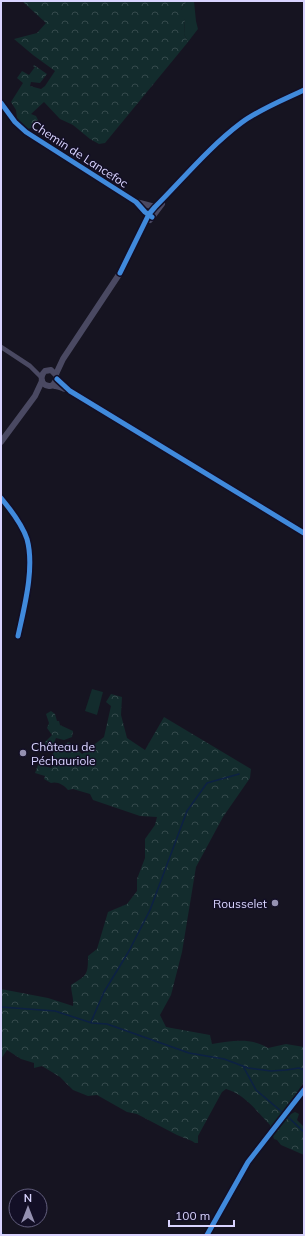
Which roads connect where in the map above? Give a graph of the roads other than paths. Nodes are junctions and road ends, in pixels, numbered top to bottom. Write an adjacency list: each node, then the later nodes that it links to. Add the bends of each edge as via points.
1 (304, 90): 4 (street, via 242,122 206,154)
2 (1, 103): 3 (street, Chemin de Lancefoc, via 26,132)
3 (136, 202): 4 (street, Chemin de Lancefoc); 5 (street, Chemin de Lancefoc)
4 (156, 208): 5 (street)
5 (151, 216): 8 (street, via 120,273)
6 (1, 347): 7 (street)
7 (30, 366): 8 (street); 9 (street)
8 (52, 376): 9 (street); 10 (street); 14 (street, via 70,391)
9 (42, 379): 10 (street); 11 (street)
10 (46, 386): 11 (street)
11 (35, 396): 12 (street)
12 (1, 442)
13 (1, 498): 15 (street, via 24,531 27,540 28,580)
14 (304, 533)
15 (18, 636)
16 (304, 1090): 17 (street, via 248,1162)
17 (207, 1235)

